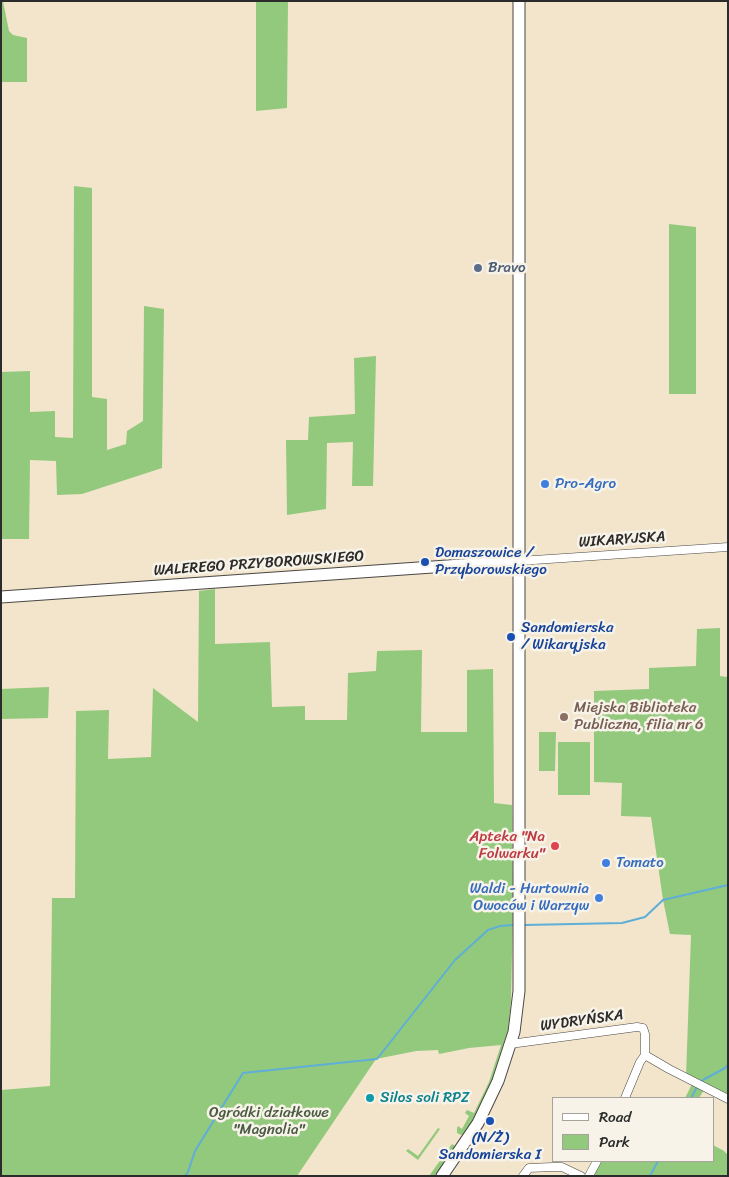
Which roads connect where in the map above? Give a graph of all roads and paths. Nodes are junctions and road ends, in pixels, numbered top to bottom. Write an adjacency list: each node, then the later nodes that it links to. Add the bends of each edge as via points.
1 (519, 1): 3 (street)
2 (728, 547): 3 (street, WIKARYJSKA)
3 (519, 561): 4 (street, WALEREGO PRZYBOROWSKIEGO); 5 (street, via 518,1005)
4 (1, 597)
5 (510, 1044): 6 (street, WYDRYŃSKA, via 637,1027 646,1034); 10 (street, via 498,1081 480,1119)
6 (645, 1055): 7 (street, WYDRYŃSKA); 8 (street)
7 (625, 1097)
8 (728, 1099)
9 (596, 1162): 13 (street)
10 (442, 1176)
11 (524, 1176): 12 (street, via 529,1168 552,1167)
12 (581, 1176)
13 (589, 1176)

